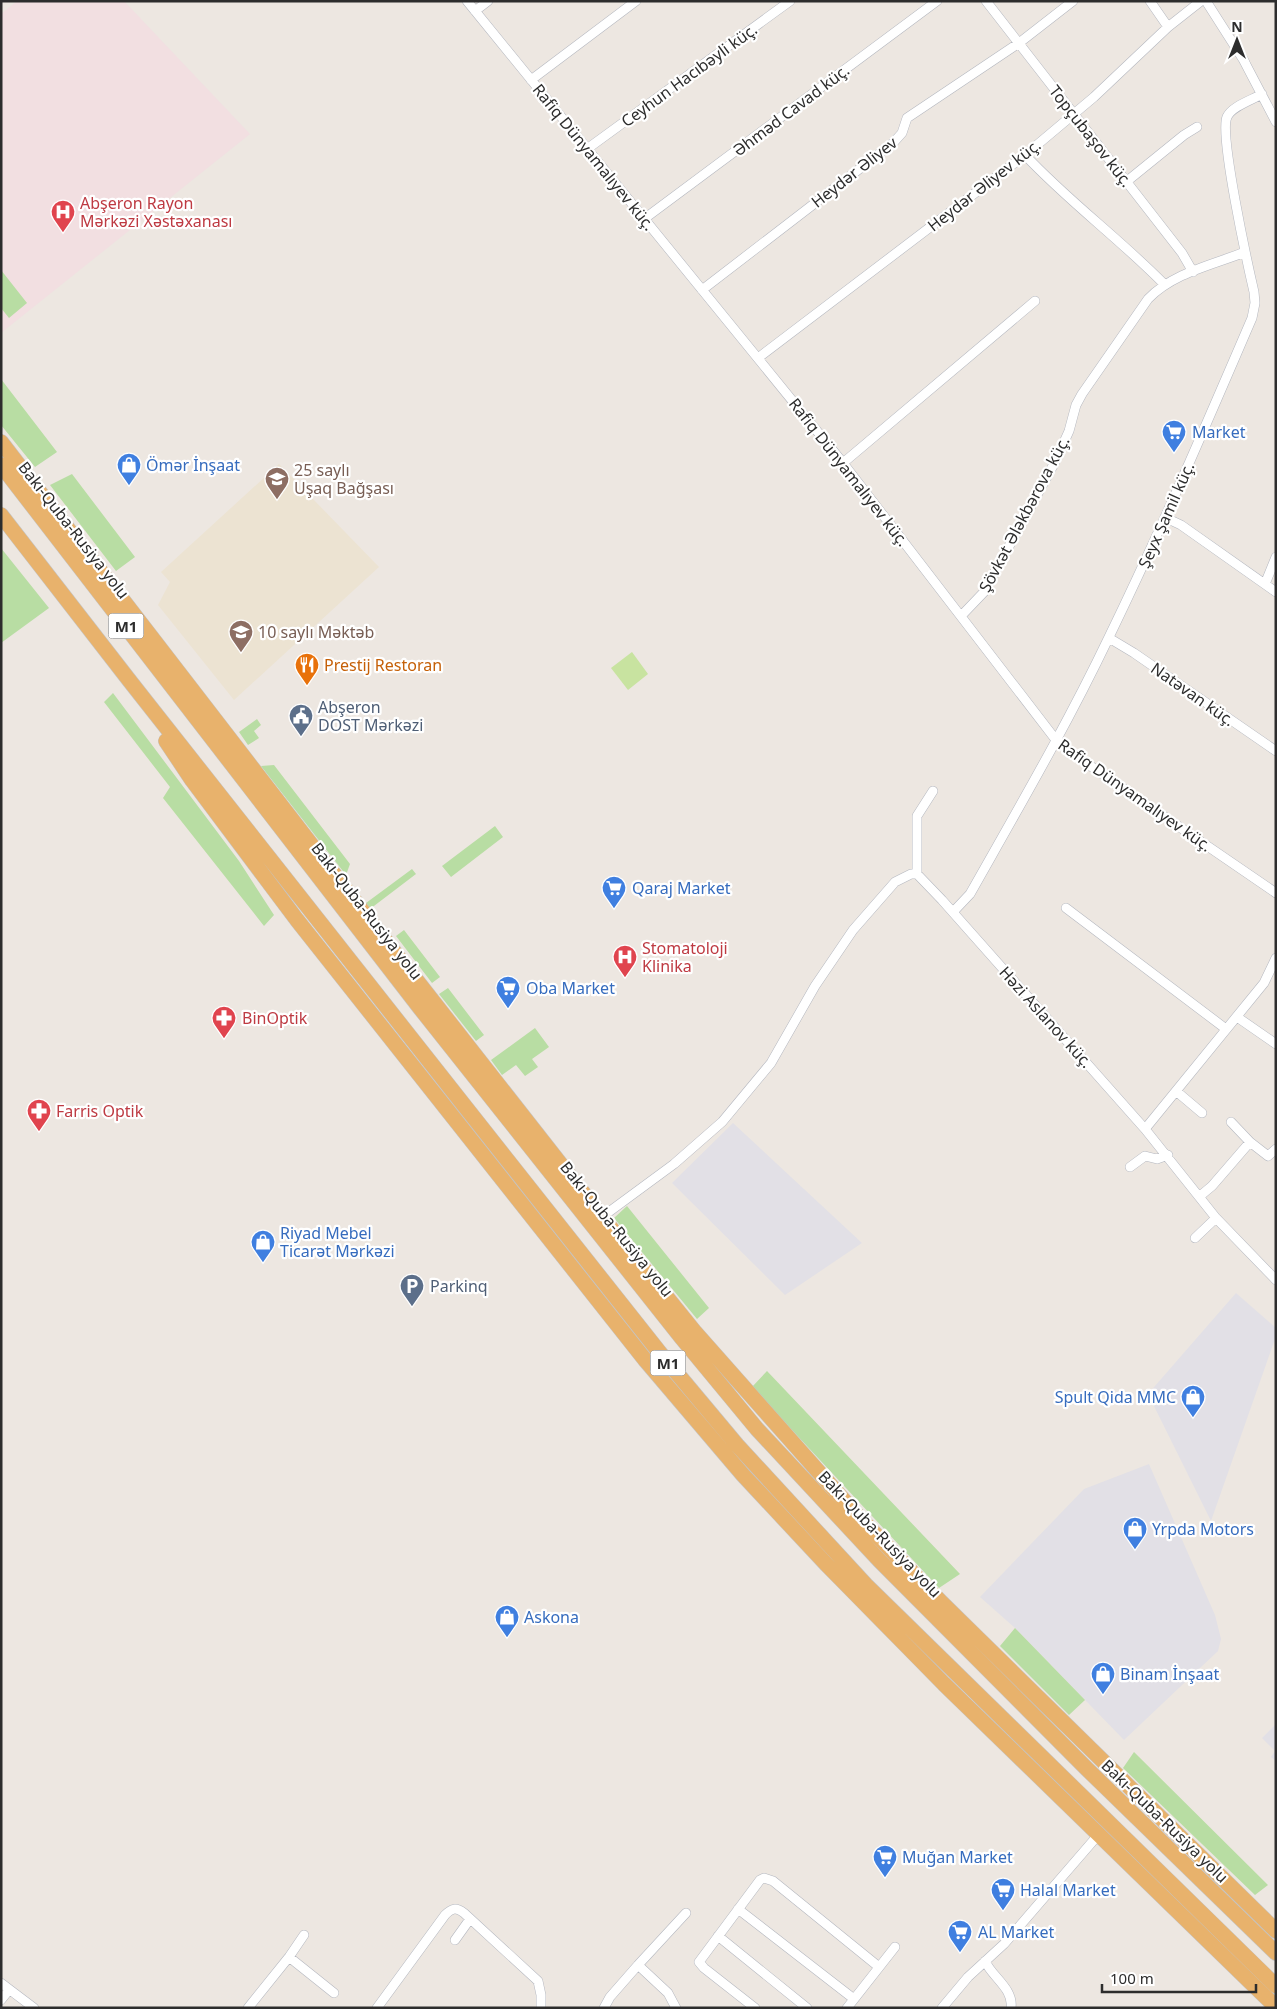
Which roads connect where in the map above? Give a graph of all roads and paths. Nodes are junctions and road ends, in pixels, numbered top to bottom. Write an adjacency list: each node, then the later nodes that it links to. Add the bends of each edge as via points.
1 (467, 1): 11 (street, Rafiq Dünyamalıyev küç.)
2 (488, 1): 11 (street)
3 (636, 1): 14 (street)
4 (790, 1): 19 (street, Ceyhun Hacıbəyli küç.)
5 (937, 1): 22 (street, Əhməd Cavad küç.)
6 (986, 1): 13 (street, Topçubaşov küç.)
7 (1073, 1): 13 (street, Heydər Əliyev)
8 (1150, 1): 12 (street)
9 (1201, 1): 12 (street, Heydər Əliyev küç.)
10 (1206, 1): 15 (street)
11 (475, 11): 14 (street, Rafiq Dünyamalıyev küç.)
12 (1168, 27): 16 (street, Heydər Əliyev küç.)
13 (1019, 43): 16 (street, Topçubaşov küç.); 26 (street, Heydər Əliyev, via 907,118 902,133 893,143)
14 (530, 80): 19 (street, Rafiq Dünyamalıyev küç.)
15 (1262, 94): 17 (street); 23 (street, Şeyx Şamil küç., via 1232,111 1225,126)
16 (1074, 113): 20 (street, Heydər Əliyev küç.); 21 (street, Topçubaşov küç.)
17 (1276, 122)
18 (1196, 127): 21 (street)
19 (587, 149): 22 (street, Rafiq Dünyamalıyev küç.)
20 (1025, 155): 25 (street, via 1052,184 1142,261); 28 (street, Heydər Əliyev küç.)
21 (1126, 182): 24 (street, Topçubaşov küç., via 1182,253)
22 (644, 219): 26 (street, Rafiq Dünyamalıyev küç.)
23 (1246, 252): 24 (street, Şövkət Ələkbərova küç.); 33 (street, Şeyx Şamil küç., via 1254,292 1254,311)
24 (1193, 272): 25 (street, Şövkət Ələkbərova küç.)
25 (1165, 285): 37 (street, Şövkət Ələkbərova küç., via 1148,299 1082,394 1055,462 984,592)
26 (702, 290): 28 (street, Rafiq Dünyamalıyev küç.)
27 (1035, 301): 30 (street)
28 (758, 358): 30 (street, Rafiq Dünyamalıyev küç.)
29 (1, 442): 60 (highway)
30 (843, 463): 37 (street, Rafiq Dünyamalıyev küç.)
31 (1, 465): 73 (highway, Bakı-Quba-Rusiya yolu / M1, via 420,1008 757,1429 893,1574)
32 (1, 515): 39 (highway, M1)
33 (1166, 518): 35 (street); 38 (street, Şeyx Şamil küç.)
34 (1276, 557): 35 (street)
35 (1265, 584): 36 (street)
36 (1276, 592)
37 (962, 615): 40 (street, Rafiq Dünyamalıyev küç.)
38 (1109, 638): 40 (street, Şeyx Şamil küç.); 41 (street, Natəvan küç.)
39 (128, 680): 64 (highway, via 179,762 297,920 646,1360 743,1475 827,1565); 79 (highway, M1, via 660,1353 737,1445 866,1585)
40 (1056, 740): 44 (street, Rafiq Dünyamalıyev küç.); 46 (street, Şeyx Şamil küç., via 970,894)
41 (1276, 751)
42 (933, 791): 43 (street, via 917,816)
43 (918, 874): 46 (street, Həzi Aslanov küç.); 60 (street, via 902,877 852,930 771,1063 722,1122 674,1164)
44 (1276, 892)
45 (1066, 908): 49 (street)
46 (953, 912): 54 (street, Həzi Aslanov küç.)
47 (1276, 958): 48 (street, via 1264,983)
48 (1237, 1016): 49 (street); 50 (street)
49 (1226, 1029): 51 (street)
50 (1276, 1044)
51 (1176, 1091): 52 (street); 54 (street)
52 (1202, 1113)
53 (1231, 1122): 55 (street)
54 (1145, 1129): 57 (street, Həzi Aslanov küç.)
55 (1250, 1142): 56 (street, via 1268,1156); 59 (street)
56 (1276, 1149)
57 (1168, 1156): 58 (street, via 1157,1159 1145,1156); 59 (street, Həzi Aslanov küç.)
58 (1130, 1167)
59 (1200, 1196): 61 (street, Həzi Aslanov küç.)
60 (602, 1217): 68 (highway, via 694,1330 856,1514 985,1648)
61 (1216, 1218): 62 (street); 63 (street, Həzi Aslanov küç.)
62 (1195, 1238)
63 (1276, 1280)
64 (1099, 1834): 75 (street, via 1004,1944); 84 (highway)
65 (738, 1909): 70 (street); 77 (street, via 760,1880 769,1879); 82 (street)
66 (686, 1913): 76 (street)
67 (470, 1919): 71 (street); 87 (street, via 458,1909 449,1911); 88 (street, via 538,1981)
68 (1276, 1932)
69 (304, 1935): 74 (street)
70 (718, 1936): 91 (street, via 700,1958 699,1964); 92 (street)
71 (455, 1940)
72 (895, 1946): 77 (street)
73 (1276, 1953)
74 (289, 1957): 81 (street); 86 (street)
75 (985, 1961): 94 (street); 95 (street, via 994,1977 1010,1993)
76 (638, 1965): 89 (street); 90 (street, via 668,1993)
77 (878, 1967): 82 (street)
78 (1, 1983): 80 (street)
79 (1276, 1986)
80 (9, 1990): 83 (street); 85 (street)
81 (334, 1993)
82 (854, 1999): 93 (street)
83 (1, 2000)
84 (1276, 2007)
85 (34, 2008)
86 (248, 2008)
87 (377, 2008)
88 (541, 2008)
89 (604, 2008)
90 (676, 2008)
91 (755, 2008)
92 (807, 2008)
93 (847, 2008)
94 (942, 2008)
95 (1011, 2008)

